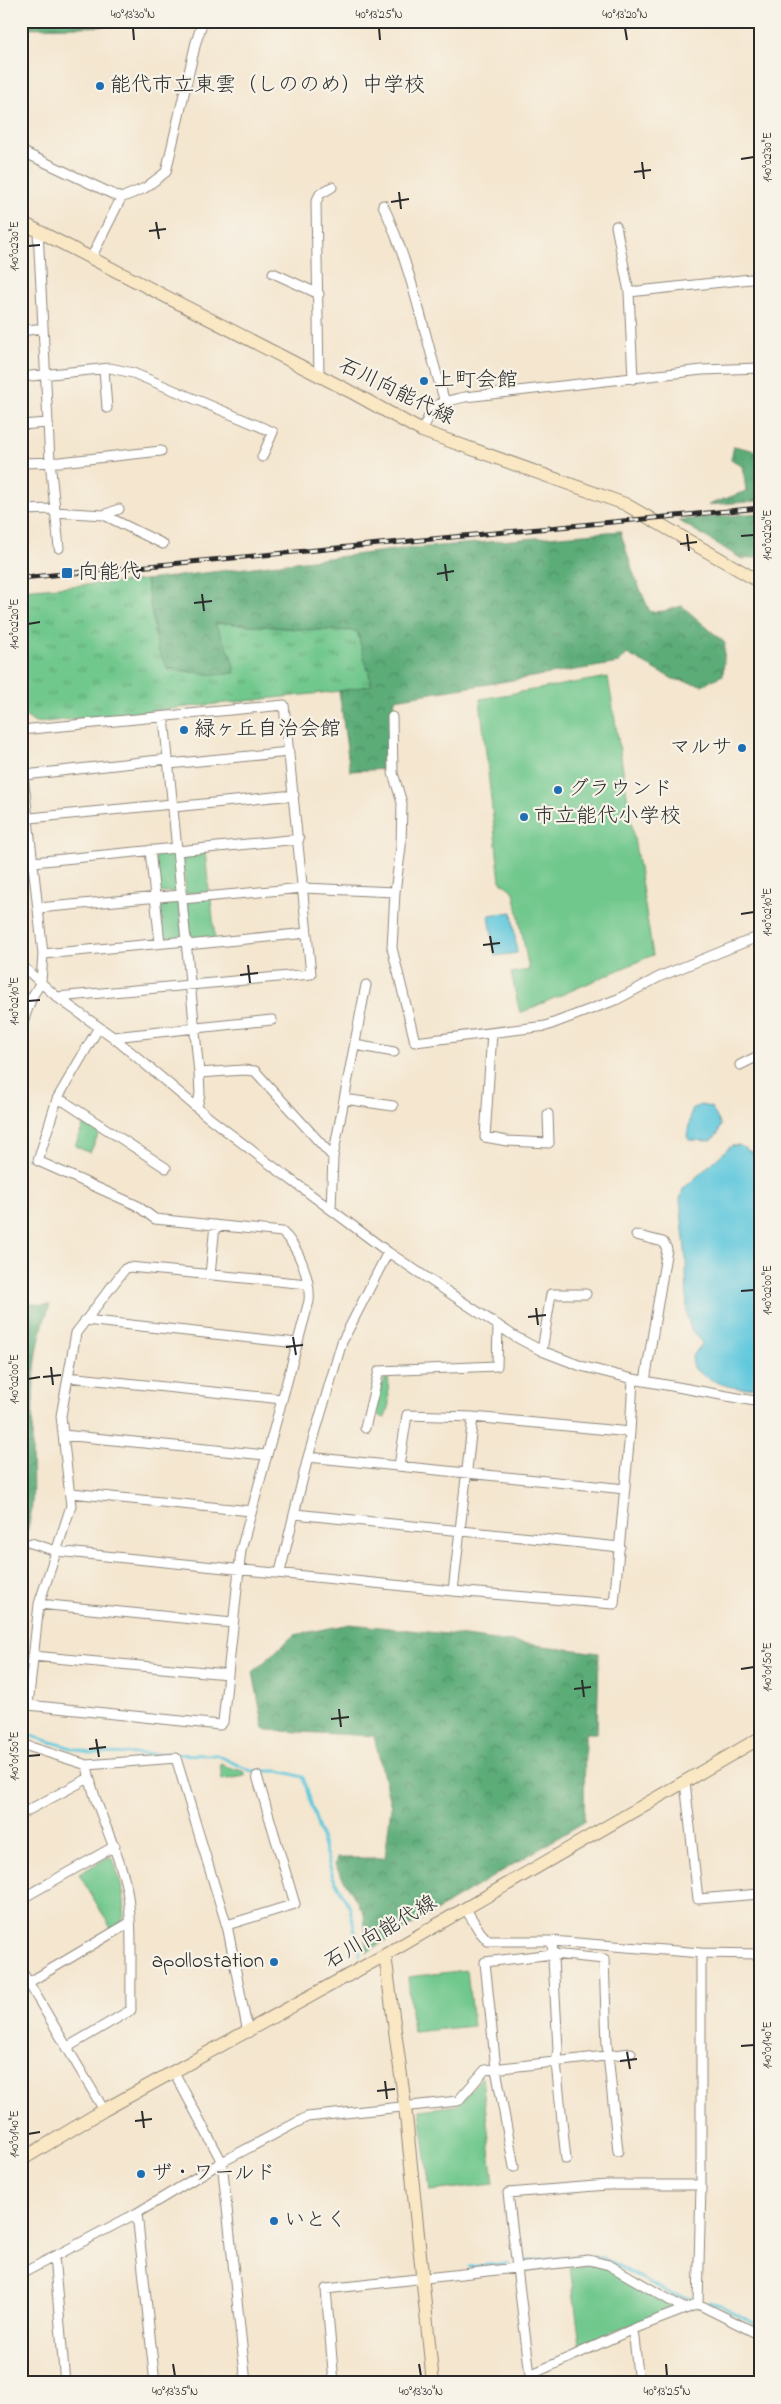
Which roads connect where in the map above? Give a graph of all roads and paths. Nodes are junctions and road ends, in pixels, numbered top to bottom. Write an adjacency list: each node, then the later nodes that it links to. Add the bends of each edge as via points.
1 (203, 21): 4 (street, via 166,172 144,188)
2 (21, 151): 4 (street)
3 (332, 187): 13 (street, via 320,194 316,202)
4 (121, 198): 9 (street)
5 (383, 205): 22 (street, via 417,297)
6 (21, 222): 8 (main road, 石川向能代線)
7 (616, 226): 12 (street)
8 (38, 231): 9 (main road, 石川向能代線); 14 (street)
9 (91, 258): 19 (main road, 石川向能代線)
10 (272, 273): 13 (street)
11 (760, 278): 12 (street)
12 (629, 292): 21 (street)
13 (319, 294): 19 (street)
14 (43, 328): 15 (street); 18 (street)
15 (21, 331)
16 (760, 368): 21 (street, via 702,370)
17 (104, 369): 18 (street); 23 (street); 28 (street, via 133,373 273,432)
18 (45, 375): 20 (street); 24 (street)
19 (319, 376): 26 (main road, 石川向能代線)
20 (21, 377)
21 (633, 379): 22 (street, via 465,397)
22 (445, 402): 26 (street, via 433,408)
23 (107, 408)
24 (48, 423): 25 (street); 29 (street)
25 (21, 425)
26 (422, 431): 37 (main road, 石川向能代線, via 625,504)
27 (161, 451): 29 (street)
28 (262, 457)
29 (50, 461): 30 (street); 33 (street)
30 (21, 463)
31 (21, 510): 33 (street)
32 (119, 510): 34 (street)
33 (54, 511): 34 (street); 36 (street)
34 (104, 515): 35 (street)
35 (163, 544)
36 (59, 548)
37 (760, 582)
38 (392, 717): 53 (street, via 393,773 402,804)
39 (164, 718): 40 (street); 41 (street, via 284,706); 43 (street)
40 (21, 730)
41 (289, 752): 43 (street); 45 (street)
42 (21, 757): 44 (street)
43 (168, 761): 44 (street); 46 (street)
44 (25, 775): 47 (street)
45 (294, 795): 46 (street); 48 (street)
46 (172, 805): 47 (street); 49 (street)
47 (30, 818): 51 (street)
48 (299, 839): 49 (street); 52 (street)
49 (176, 849): 50 (street); 54 (street)
50 (150, 850): 51 (street); 55 (street)
51 (32, 862): 56 (street)
52 (303, 888): 53 (street); 54 (street); 57 (street)
53 (395, 892): 71 (street, via 392,948 415,1042)
54 (181, 897): 55 (street); 60 (street)
55 (155, 898): 56 (street); 59 (street)
56 (38, 908): 61 (street)
57 (307, 933): 60 (street); 65 (street, via 311,974)
58 (760, 936): 71 (street, via 661,976 618,999 575,1016 546,1026)
59 (160, 943): 60 (street); 61 (street)
60 (187, 943): 65 (street)
61 (43, 954): 63 (street)
62 (21, 965): 63 (street)
63 (41, 982): 66 (street); 68 (street)
64 (366, 984): 73 (street)
65 (190, 985): 66 (street); 70 (street)
66 (57, 997): 69 (street)
67 (272, 1020): 70 (street)
68 (21, 1027)
69 (99, 1027): 72 (street); 78 (street)
70 (194, 1029): 72 (street); 77 (street)
71 (492, 1033): 82 (street, via 485,1137 549,1143)
72 (113, 1037): 81 (street)
73 (355, 1045): 74 (street); 79 (street)
74 (394, 1052)
75 (760, 1056): 76 (street)
76 (740, 1065)
77 (199, 1073): 81 (street); 83 (street, via 254,1071)
78 (56, 1099): 84 (street); 86 (street, via 38,1161 136,1205 155,1218)
79 (344, 1099): 80 (street); 83 (street)
80 (393, 1106)
81 (197, 1107): 85 (street)
82 (548, 1114)
83 (333, 1157): 85 (street)
84 (166, 1168)
85 (331, 1209): 88 (street)
86 (215, 1225): 89 (street); 90 (street, via 282,1232 304,1267)
87 (636, 1235): 98 (street, via 663,1242 667,1249)
88 (388, 1252): 93 (street); 106 (street, via 342,1342)
89 (210, 1275): 90 (street); 92 (street, via 125,1269)
90 (308, 1284): 94 (street, via 309,1301)
91 (586, 1294): 95 (street, via 551,1294)
92 (85, 1320): 94 (street); 96 (street, via 76,1333)
93 (498, 1325): 95 (street); 102 (street, via 498,1366 380,1371)
94 (298, 1343): 99 (street)
95 (542, 1351): 97 (street, via 581,1366)
96 (68, 1377): 99 (street); 104 (street, via 61,1416)
97 (633, 1378): 98 (street); 103 (street)
98 (645, 1381): 100 (street)
99 (282, 1399): 105 (street)
100 (760, 1402)
101 (473, 1417): 103 (street); 107 (street, via 407,1414); 108 (street)
102 (365, 1428)
103 (630, 1432): 109 (street)
104 (63, 1435): 105 (street); 110 (street)
105 (266, 1454): 111 (street)
106 (308, 1458): 107 (street); 112 (street)
107 (399, 1466): 108 (street)
108 (467, 1473): 109 (street); 113 (street)
109 (625, 1489): 115 (street)
110 (71, 1493): 111 (street); 116 (street, via 71,1506)
111 (250, 1511): 117 (street)
112 (295, 1514): 113 (street); 118 (street)
113 (459, 1530): 115 (street); 119 (street)
114 (31, 1543): 116 (street)
115 (620, 1547): 119 (street, via 614,1604)
116 (56, 1551): 117 (street); 120 (street)
117 (238, 1568): 118 (street); 121 (street)
118 (280, 1572): 119 (street)
119 (453, 1591)
120 (39, 1604): 121 (street); 122 (street)
121 (232, 1623): 123 (street)
122 (32, 1656): 123 (street); 123 (street, via 30,1706 220,1725 223,1722)
123 (227, 1674)
124 (760, 1738): 129 (main road, 石川向能代線)
125 (21, 1744): 126 (street)
126 (87, 1764): 128 (street); 136 (street, via 176,1758)
127 (257, 1776): 136 (street, via 295,1904)
128 (89, 1778): 130 (street); 131 (street)
129 (685, 1782): 132 (street, via 698,1899); 134 (main road, 石川向能代線)
130 (21, 1814)
131 (115, 1846): 133 (street); 135 (street, via 126,1883)
132 (760, 1894)
133 (21, 1898)
134 (465, 1908): 137 (street, via 488,1941); 141 (main road, 石川向能代線)
135 (129, 1923): 143 (street); 145 (street, via 131,2010)
136 (227, 1925): 144 (street)
137 (552, 1941): 138 (street); 139 (street)
138 (701, 1953): 140 (street); 158 (street)
139 (553, 1954): 147 (street, via 604,1959); 148 (street); 149 (street, via 485,1962)
140 (760, 1954)
141 (385, 1955): 144 (main road, 石川向能代線); 151 (main road)
142 (21, 1970): 143 (street)
143 (25, 1985): 145 (street)
144 (248, 2033): 150 (main road, 石川向能代線)
145 (66, 2048): 152 (street)
146 (631, 2054): 147 (street)
147 (608, 2056): 148 (street); 153 (street)
148 (556, 2062): 149 (street); 154 (street)
149 (496, 2069): 151 (street, via 485,2070 458,2101); 157 (street)
150 (174, 2072): 152 (main road, 石川向能代線); 156 (street)
151 (405, 2106): 156 (street, via 306,2117); 163 (main road)
152 (104, 2110): 155 (main road, 石川向能代線)
153 (618, 2151)
154 (566, 2159)
155 (21, 2160)
156 (222, 2162): 159 (street); 172 (street)
157 (514, 2167)
158 (702, 2186): 161 (street, via 607,2185 508,2193); 164 (street)
159 (137, 2213): 160 (street); 169 (street)
160 (54, 2256): 162 (street); 168 (street)
161 (518, 2268): 163 (street); 165 (street, via 589,2260 609,2265); 166 (street, via 530,2375)
162 (21, 2274)
163 (422, 2277): 173 (street, via 326,2290); 174 (main road)
164 (698, 2304): 165 (street); 167 (street)
165 (685, 2309): 166 (street)
166 (633, 2329): 175 (street)
167 (760, 2335)
168 (65, 2383)
169 (156, 2383)
170 (199, 2383): 171 (street)
171 (207, 2383)
172 (246, 2383)
173 (334, 2383)
174 (433, 2383)
175 (639, 2383)

